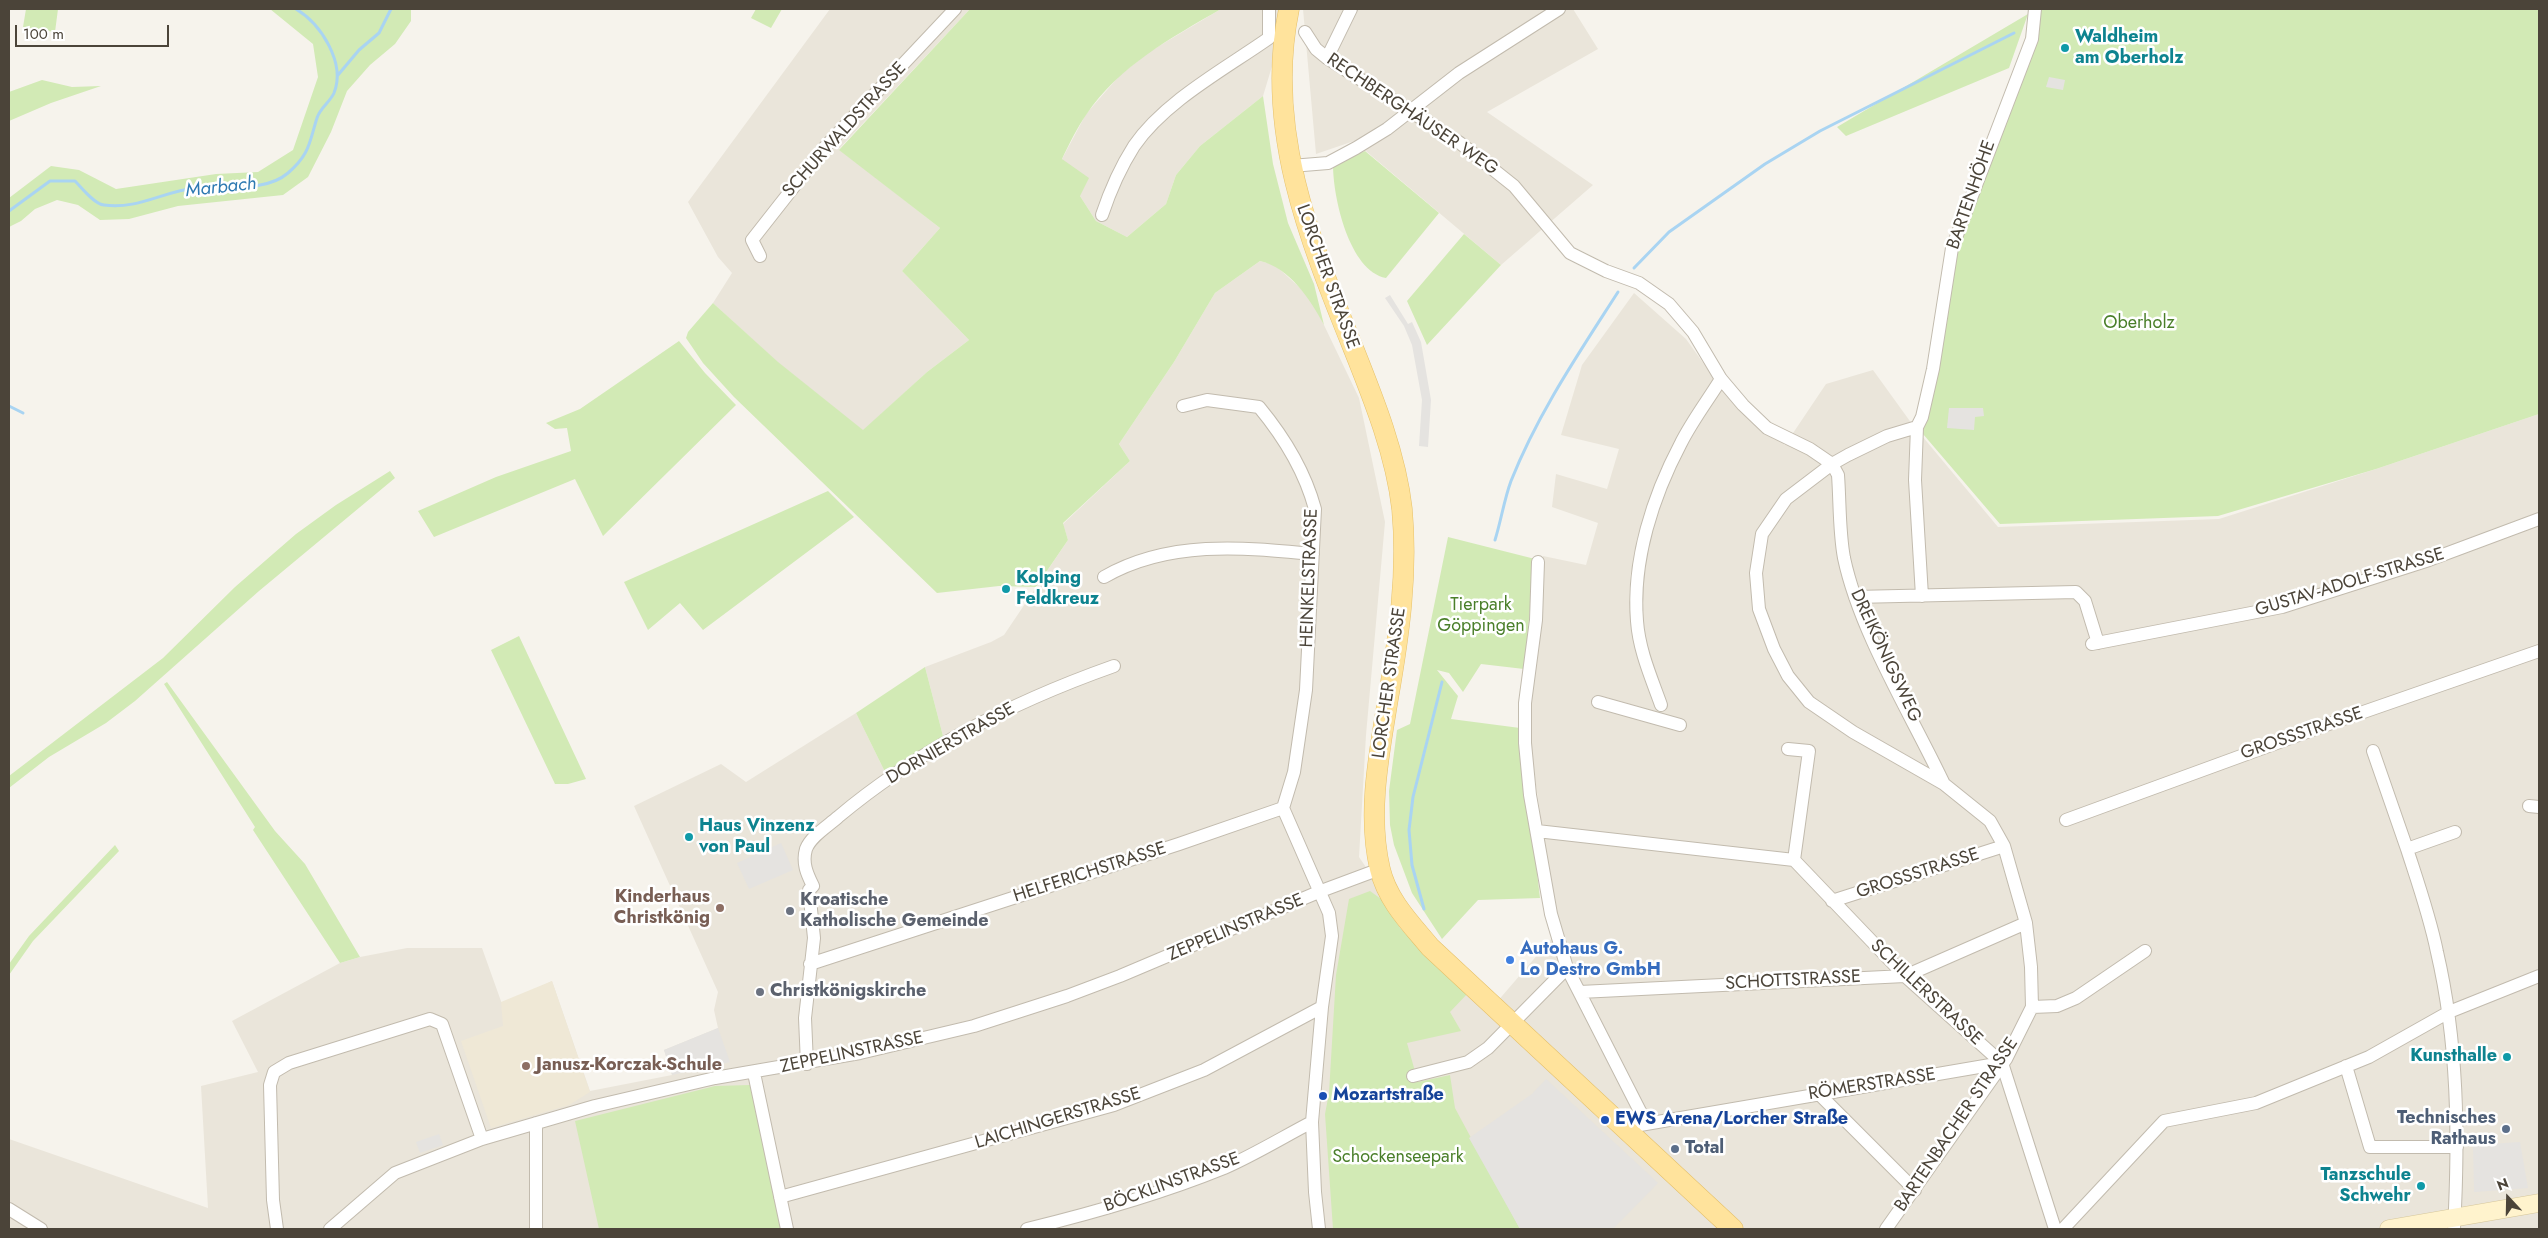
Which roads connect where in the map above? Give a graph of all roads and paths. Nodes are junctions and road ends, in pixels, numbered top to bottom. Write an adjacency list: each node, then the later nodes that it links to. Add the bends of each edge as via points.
1 (955, 9): 12 (street, SCHURWALDSTRASSE, via 809,165 752,240)
2 (1269, 9): 11 (street, via 1269,38 1179,101 1150,126 1124,162)
3 (1289, 9): 10 (main road, LORCHER STRASSE, via 1282,65)
4 (1351, 9): 8 (street)
5 (1559, 9): 9 (street, via 1459,73)
6 (2035, 9): 15 (street, BARTENHÖHE, via 2032,39 1952,248 1933,369)
7 (1305, 32): 8 (street, RECHBERGHÄUSER WEG)
8 (1327, 58): 9 (street, RECHBERGHÄUSER WEG)
9 (1410, 110): 10 (street, via 1387,128 1328,163); 13 (street, RECHBERGHÄUSER WEG, via 1460,143 1514,186 1570,253 1639,283 1669,304 1693,332)
10 (1291, 166): 38 (main road, LORCHER STRASSE, via 1314,248 1372,393 1389,449 1401,506 1405,544 1402,610 1376,779 1375,819)
11 (1102, 216)
12 (760, 256)
13 (1722, 379): 16 (street, RECHBERGHÄUSER WEG, via 1742,405 1767,428); 26 (street, via 1681,442 1642,544 1637,621 1642,652)
14 (1183, 406): 18 (street, HEINKELSTRASSE, via 1207,400 1259,407 1276,428 1309,487 1315,509)
15 (1919, 422): 16 (street, BARTENBACHER STRASSE); 21 (street, BARTENHÖHE, via 1915,480)
16 (1832, 464): 22 (street, DREIKÖNIGSWEG, via 1838,475 1844,557); 30 (street, BARTENBACHER STRASSE, via 1786,499 1762,534 1756,573 1759,609 1788,676 1809,702 1853,732)
17 (2539, 519): 21 (street, GUSTAV-ADOLF-STRASSE, via 2429,560 2282,607 2095,644 2085,602 2076,592)
18 (1313, 554): 20 (street, via 1247,547 1191,549 1136,561); 31 (street, HEINKELSTRASSE, via 1306,690 1294,772)
19 (1538, 562): 33 (street, via 1536,620 1524,703 1529,786)
20 (1104, 577)
21 (1922, 596): 22 (street, GUSTAV-ADOLF-STRASSE)
22 (1855, 597): 30 (street, DREIKÖNIGSWEG)
23 (2539, 651): 32 (street, GROSSSTRASSE, via 2326,724)
24 (1114, 666): 43 (street, DORNIERSTRASSE, via 1000,713 932,751 871,790 816,836 806,849 804,866 813,886 808,890 814,938)
25 (1598, 702): 27 (street)
26 (1661, 705)
27 (1680, 725)
28 (1788, 748): 37 (street, via 1809,751)
29 (2373, 751): 36 (street)
30 (1944, 784): 35 (street, BARTENBACHER STRASSE, via 1990,821)
31 (1283, 808): 39 (street); 43 (street, HELFERICHSTRASSE)
32 (2066, 820)
33 (1537, 831): 37 (street); 44 (street, via 1551,914)
34 (2455, 832): 36 (street)
35 (2004, 846): 40 (street, GROSSSTRASSE); 41 (street, BARTENBACHER STRASSE)
36 (2407, 849): 50 (street, via 2437,951)
37 (1794, 860): 40 (street, SCHILLERSTRASSE)
38 (1380, 870): 39 (street, ZEPPELINSTRASSE); 51 (main road, LORCHER STRASSE, via 1402,914 1430,947)
39 (1320, 891): 48 (street, via 1329,913 1332,936); 52 (street, ZEPPELINSTRASSE, via 1190,948 1067,996 974,1026)
40 (1832, 901): 45 (street, SCHILLERSTRASSE)
41 (2026, 923): 45 (street, SCHOTTSTRASSE); 49 (street, BARTENBACHER STRASSE)
42 (2145, 951): 49 (street, via 2076,998 2057,1006)
43 (810, 964): 52 (street, via 805,1018)
44 (1567, 968): 47 (street); 51 (street)
45 (1905, 976): 47 (street, SCHOTTSTRASSE); 53 (street, SCHILLERSTRASSE)
46 (2539, 976): 50 (street)
47 (1580, 992): 60 (street)
48 (1322, 1007): 59 (street); 65 (street, LAICHINGERSTRASSE, via 1204,1070 1114,1105)
49 (2032, 1007): 53 (street, BARTENBACHER STRASSE)
50 (2449, 1012): 54 (street, via 2369,1057); 63 (street)
51 (1513, 1023): 56 (street, via 1488,1048 1468,1062); 61 (main road, LORCHER STRASSE)
52 (807, 1064): 55 (street, ZEPPELINSTRASSE)
53 (2002, 1064): 57 (street, RÖMERSTRASSE); 64 (street, BARTENBACHER STRASSE); 78 (street, SCHILLERSTRASSE)
54 (2346, 1066): 63 (street, via 2370,1147); 79 (street, via 2256,1103 2164,1120)
55 (754, 1073): 58 (street, ZEPPELINSTRASSE, via 715,1078); 65 (street)
56 (1413, 1076)
57 (1819, 1094): 60 (street, RÖMERSTRASSE); 64 (street)
58 (536, 1122): 62 (street, ZEPPELINSTRASSE); 72 (street)
59 (1312, 1122): 74 (street, BÖCKLINSTRASSE, via 1202,1176 1122,1204); 75 (street)
60 (1646, 1124): 61 (street, RÖMERSTRASSE)
61 (1624, 1128): 76 (main road, LORCHER STRASSE)
62 (482, 1139): 70 (street, via 442,1024 430,1019 289,1063 274,1072 270,1085 273,1200); 71 (street, ZEPPELINSTRASSE, via 395,1173)
63 (2457, 1146): 68 (street)
64 (1915, 1190): 77 (street, BARTENBACHER STRASSE)
65 (780, 1197): 73 (street)
66 (2539, 1203): 68 (street)
67 (9, 1209): 69 (street)
68 (2454, 1224): 80 (street)
69 (41, 1229)
70 (277, 1229)
71 (330, 1229)
72 (536, 1229)
73 (788, 1229)
74 (1027, 1229)
75 (1319, 1229)
76 (1733, 1229)
77 (1886, 1229)
78 (2055, 1229)
79 (2063, 1229)
80 (2389, 1229)

